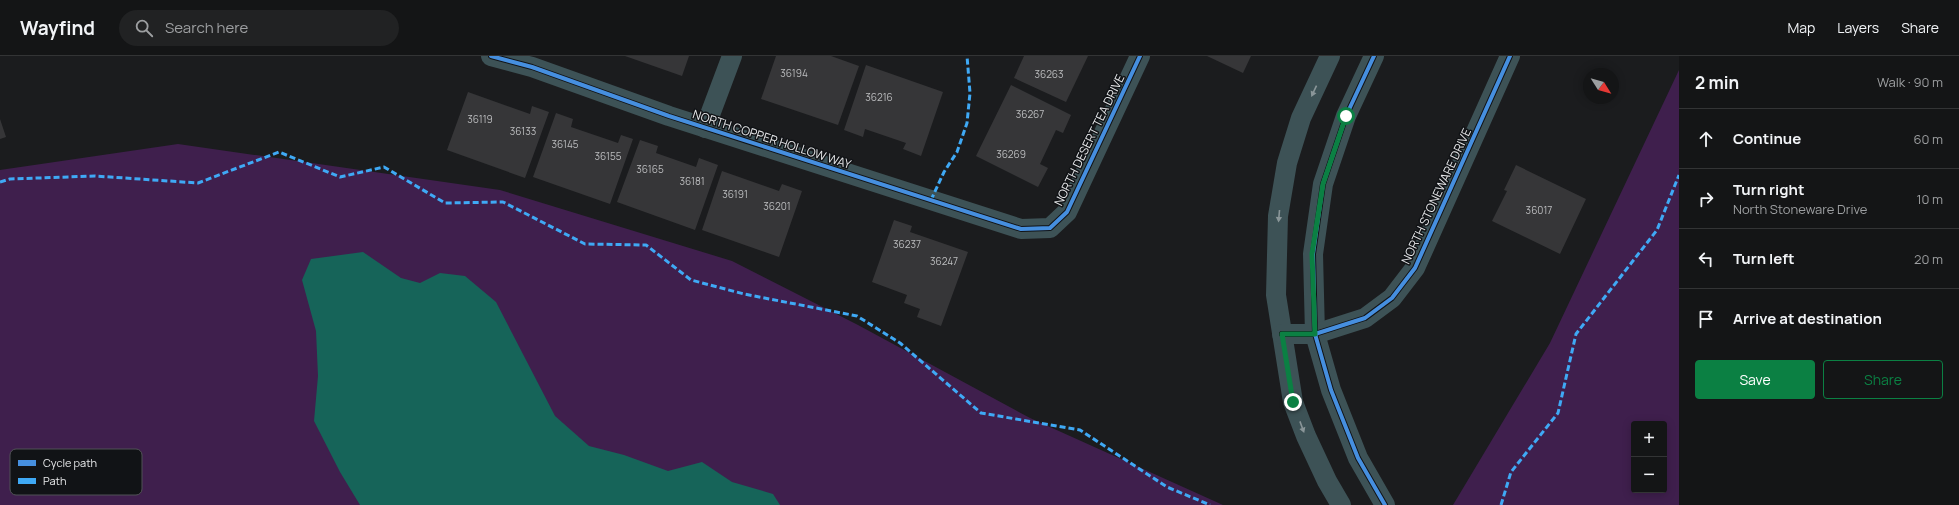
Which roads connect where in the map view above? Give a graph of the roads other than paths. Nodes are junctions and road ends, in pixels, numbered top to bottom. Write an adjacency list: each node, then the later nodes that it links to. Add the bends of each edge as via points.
1 (732, 56): 7 (street)
2 (1140, 56): 8 (street, NORTH DESERT TEA DRIVE, via 1067,212)
3 (1330, 56): 9 (street, one-way to 9, via 1301,118 1288,163 1278,216 1276,295)
4 (1374, 56): 10 (street, via 1346,116 1323,184 1312,254)
5 (1510, 56): 10 (street, NORTH STONEWARE DRIVE, via 1416,268 1392,298 1365,318)
6 (497, 57): 7 (street, NORTH COPPER HOLLOW WAY)
7 (705, 128): 8 (street, NORTH COPPER HOLLOW WAY, via 1021,229)
8 (1050, 228)
9 (1282, 334): 10 (street, NORTH STONEWARE DRIVE); 11 (street, one-way to 11, via 1293,402 1306,436)
10 (1315, 334): 12 (street, via 1336,403 1358,458)
11 (1341, 505)
12 (1385, 505)

